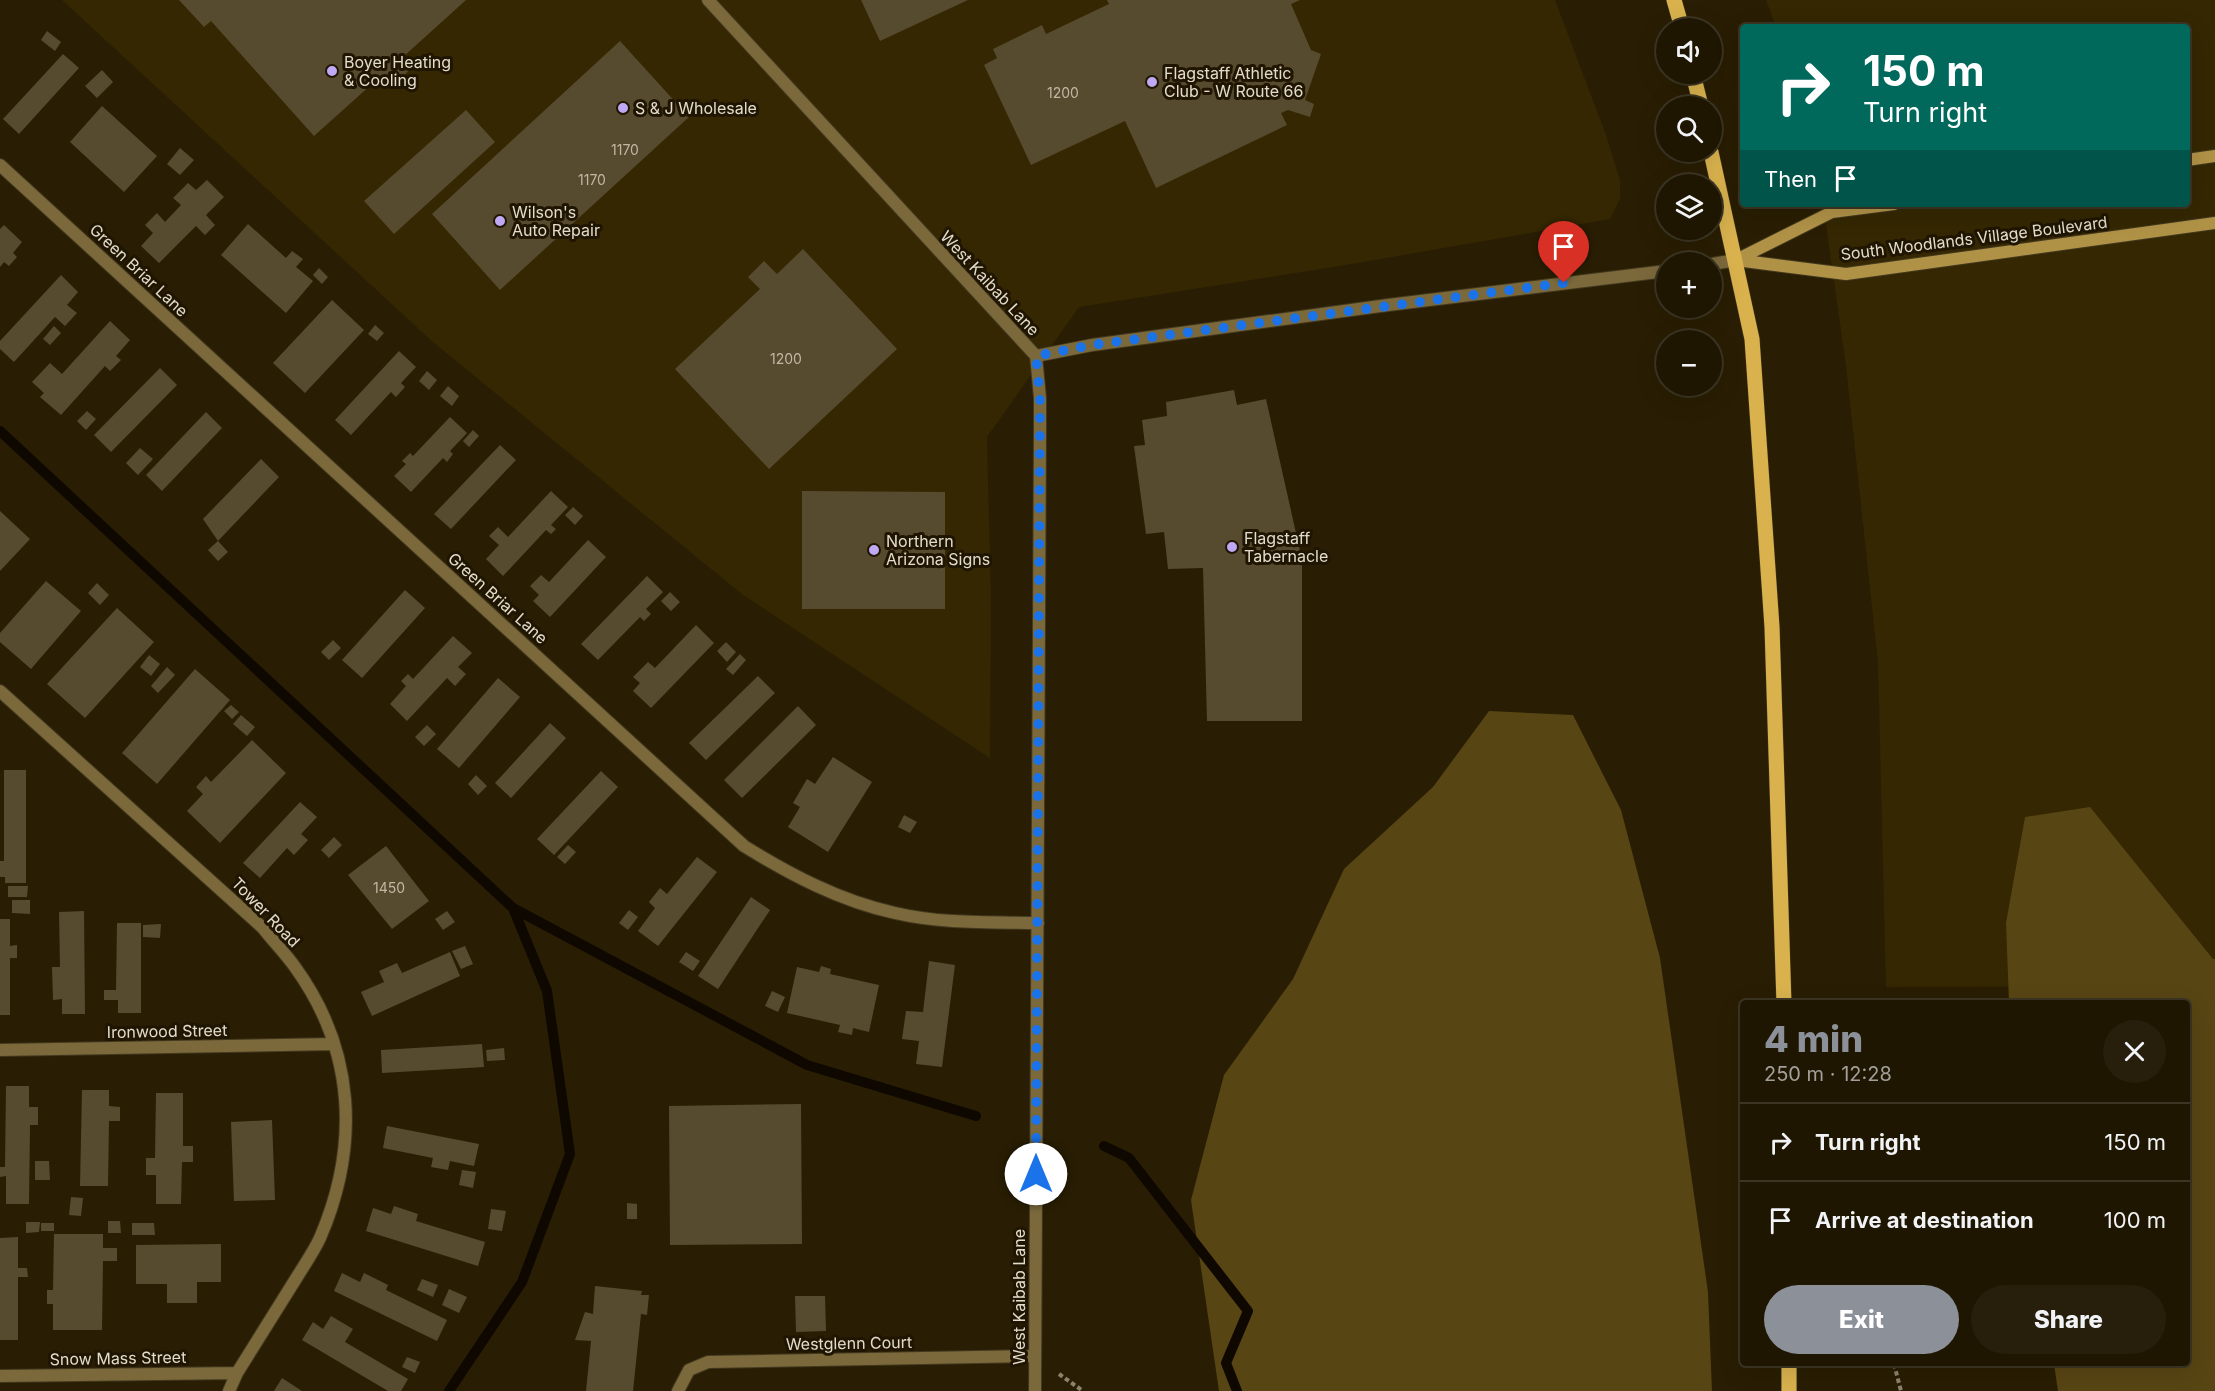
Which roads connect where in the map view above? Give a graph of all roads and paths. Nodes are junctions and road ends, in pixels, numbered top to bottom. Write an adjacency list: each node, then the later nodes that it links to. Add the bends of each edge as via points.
1 (708, 0): 13 (street, West Kaibab Lane)
2 (1674, 0): 3 (main road)
3 (1679, 18)
4 (2215, 156): 5 (street)
5 (2190, 160)
6 (1713, 162): 10 (main road)
7 (0, 165): 15 (street, Green Briar Lane, via 744,846 795,877 846,899 895,913 944,921)
8 (1871, 207): 10 (street, South Woodlands Village Boulevard, via 1832,212)
9 (2215, 223): 10 (street, South Woodlands Village Boulevard, via 1846,274)
10 (1736, 260): 11 (street, South Woodlands Village Boulevard); 16 (main road, via 1752,339 1772,627)
11 (1722, 262)
12 (1656, 272): 13 (street, via 1352,309)
13 (1036, 356): 15 (street, West Kaibab Lane, via 1040,398)
14 (0, 691): 17 (street, Tower Road, via 263,928 295,966 318,1004)
15 (1038, 923): 19 (street, West Kaibab Lane)
16 (1785, 1000)
17 (334, 1044): 18 (street, Ironwood Street); 22 (street, Tower Road, via 346,1091 345,1149 335,1199 319,1240)
18 (0, 1050)
19 (1035, 1356): 25 (street, Westglenn Court, via 708,1362 689,1370); 26 (street, West Kaibab Lane)
20 (1789, 1366): 27 (main road)
21 (1895, 1366): 28 (path)
22 (237, 1373): 23 (street, Snow Mass Street); 24 (street, Tower Road)
23 (0, 1376)
24 (229, 1391)
25 (678, 1391)
26 (1035, 1391)
27 (1789, 1391)
28 (1902, 1391)

